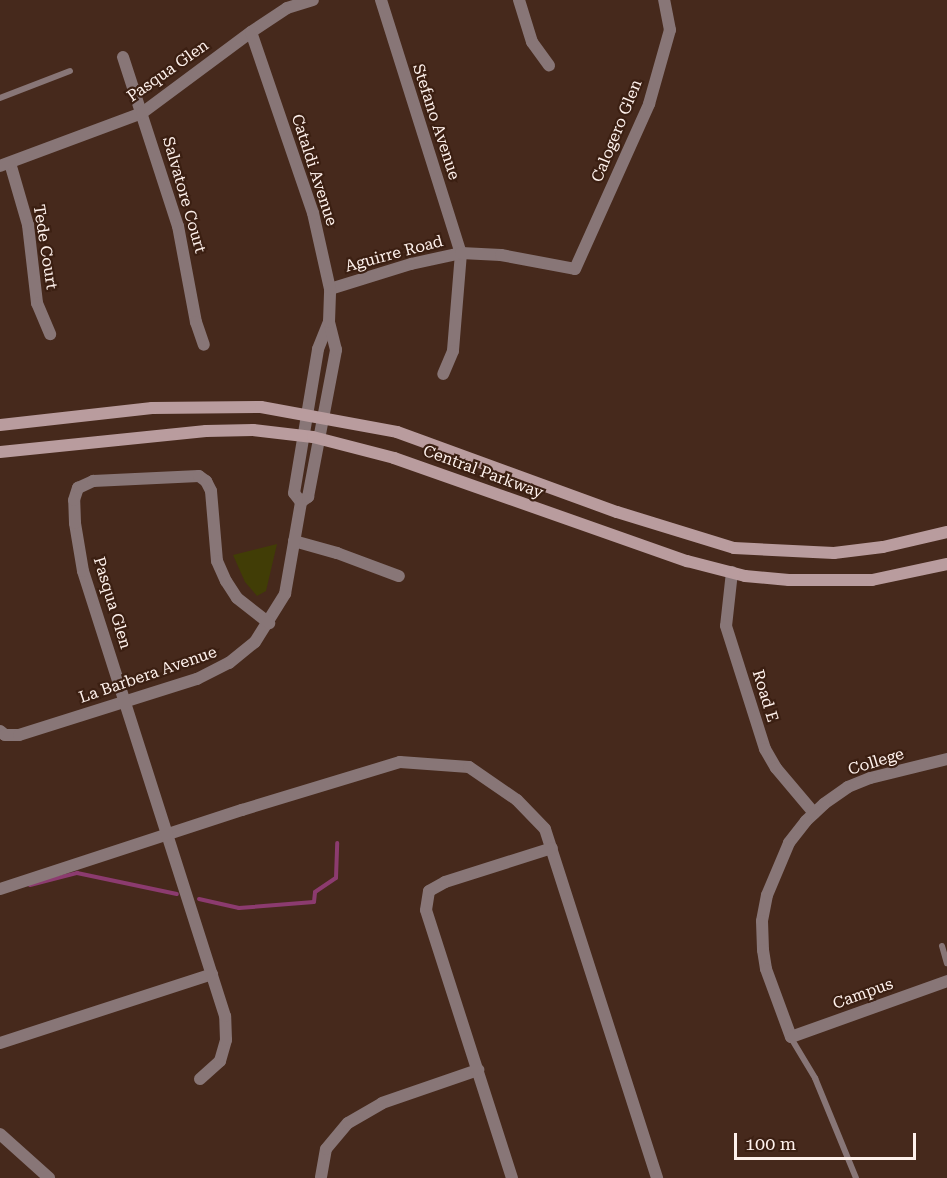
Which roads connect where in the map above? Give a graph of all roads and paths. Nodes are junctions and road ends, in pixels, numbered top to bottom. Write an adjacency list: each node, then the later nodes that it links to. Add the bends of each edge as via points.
1 (313, 0): 5 (street, Pasqua Glen, via 287,8)
2 (381, 0): 12 (street, Stefano Avenue)
3 (519, 0): 7 (street, via 532,42)
4 (664, 0): 13 (street, Calogero Glen, via 669,30 649,104)
5 (251, 32): 10 (street, Pasqua Glen); 14 (street, Cataldi Avenue, via 313,213)
6 (123, 57): 10 (street, Salvatore Court)
7 (549, 65)
8 (70, 71): 9 (lane)
9 (0, 98)
10 (142, 113): 11 (street, Pasqua Glen); 17 (street, Salvatore Court, via 178,226)
11 (5, 165): 16 (street, Tede Court, via 28,225 37,303)
12 (461, 254): 13 (street, Aguirre Road, via 501,255); 14 (street, Aguirre Road, via 411,264); 18 (street, via 453,351)
13 (574, 269)
14 (330, 289): 15 (street, Cataldi Avenue)
15 (329, 322): 19 (street, Cataldi Avenue, via 318,349); 20 (street, Cataldi Avenue, via 336,350)
16 (50, 334)
17 (204, 345)
18 (443, 374)
19 (306, 419): 20 (main road, Central Parkway); 21 (main road, Central Parkway, via 261,407 152,408); 22 (street, La Barbera Avenue)
20 (322, 421): 23 (street, La Barbera Avenue); 26 (main road, Central Parkway, via 397,432 617,512 734,548 834,553 883,547)
21 (0, 425)
22 (303, 436): 23 (main road, Central Parkway); 24 (main road, Central Parkway, via 253,430 197,432); 25 (street, La Barbera Avenue, via 294,493)
23 (320, 439): 25 (street, La Barbera Avenue, via 308,498); 29 (main road, Central Parkway, via 394,458 676,558)
24 (0, 452)
25 (301, 502): 27 (street, La Barbera Avenue)
26 (947, 532)
27 (294, 541): 30 (street); 31 (street, La Barbera Avenue, via 285,594)
28 (947, 564): 29 (main road, Central Parkway, via 872,580 846,581 789,580)
29 (732, 572): 35 (street, Road E, via 726,626 765,749)
30 (399, 576)
31 (269, 622): 32 (street, La Barbera Avenue, via 255,642 230,663 197,679); 32 (street, Pasqua Glen, via 237,598 217,561 210,491 200,476 93,481 78,488 75,523 83,571)
32 (126, 702): 33 (street, La Barbera Avenue, via 19,735); 36 (street, Pasqua Glen)
33 (3, 733)
34 (947, 759): 35 (street, College, via 870,778 848,787)
35 (814, 813): 43 (street, College, via 789,843 776,868 762,921 766,969)
36 (168, 834): 37 (street, via 400,762 468,768 517,800 545,829); 38 (street); 41 (street, Pasqua Glen)
37 (552, 848): 45 (street, via 445,882 429,891 426,910); 51 (street)
38 (0, 890)
39 (942, 946): 40 (lane)
40 (947, 963)
41 (212, 974): 44 (street); 46 (street, Pasqua Glen, via 225,1016 226,1040 220,1061)
42 (947, 981): 43 (street, Campus)
43 (791, 1037): 52 (lane, via 815,1078)
44 (0, 1043)
45 (478, 1070): 49 (street, via 382,1103 348,1123 326,1149); 50 (street)
46 (200, 1079)
47 (0, 1134): 48 (street)
48 (49, 1178)
49 (321, 1178)
50 (512, 1178)
51 (657, 1178)
52 (856, 1178)

